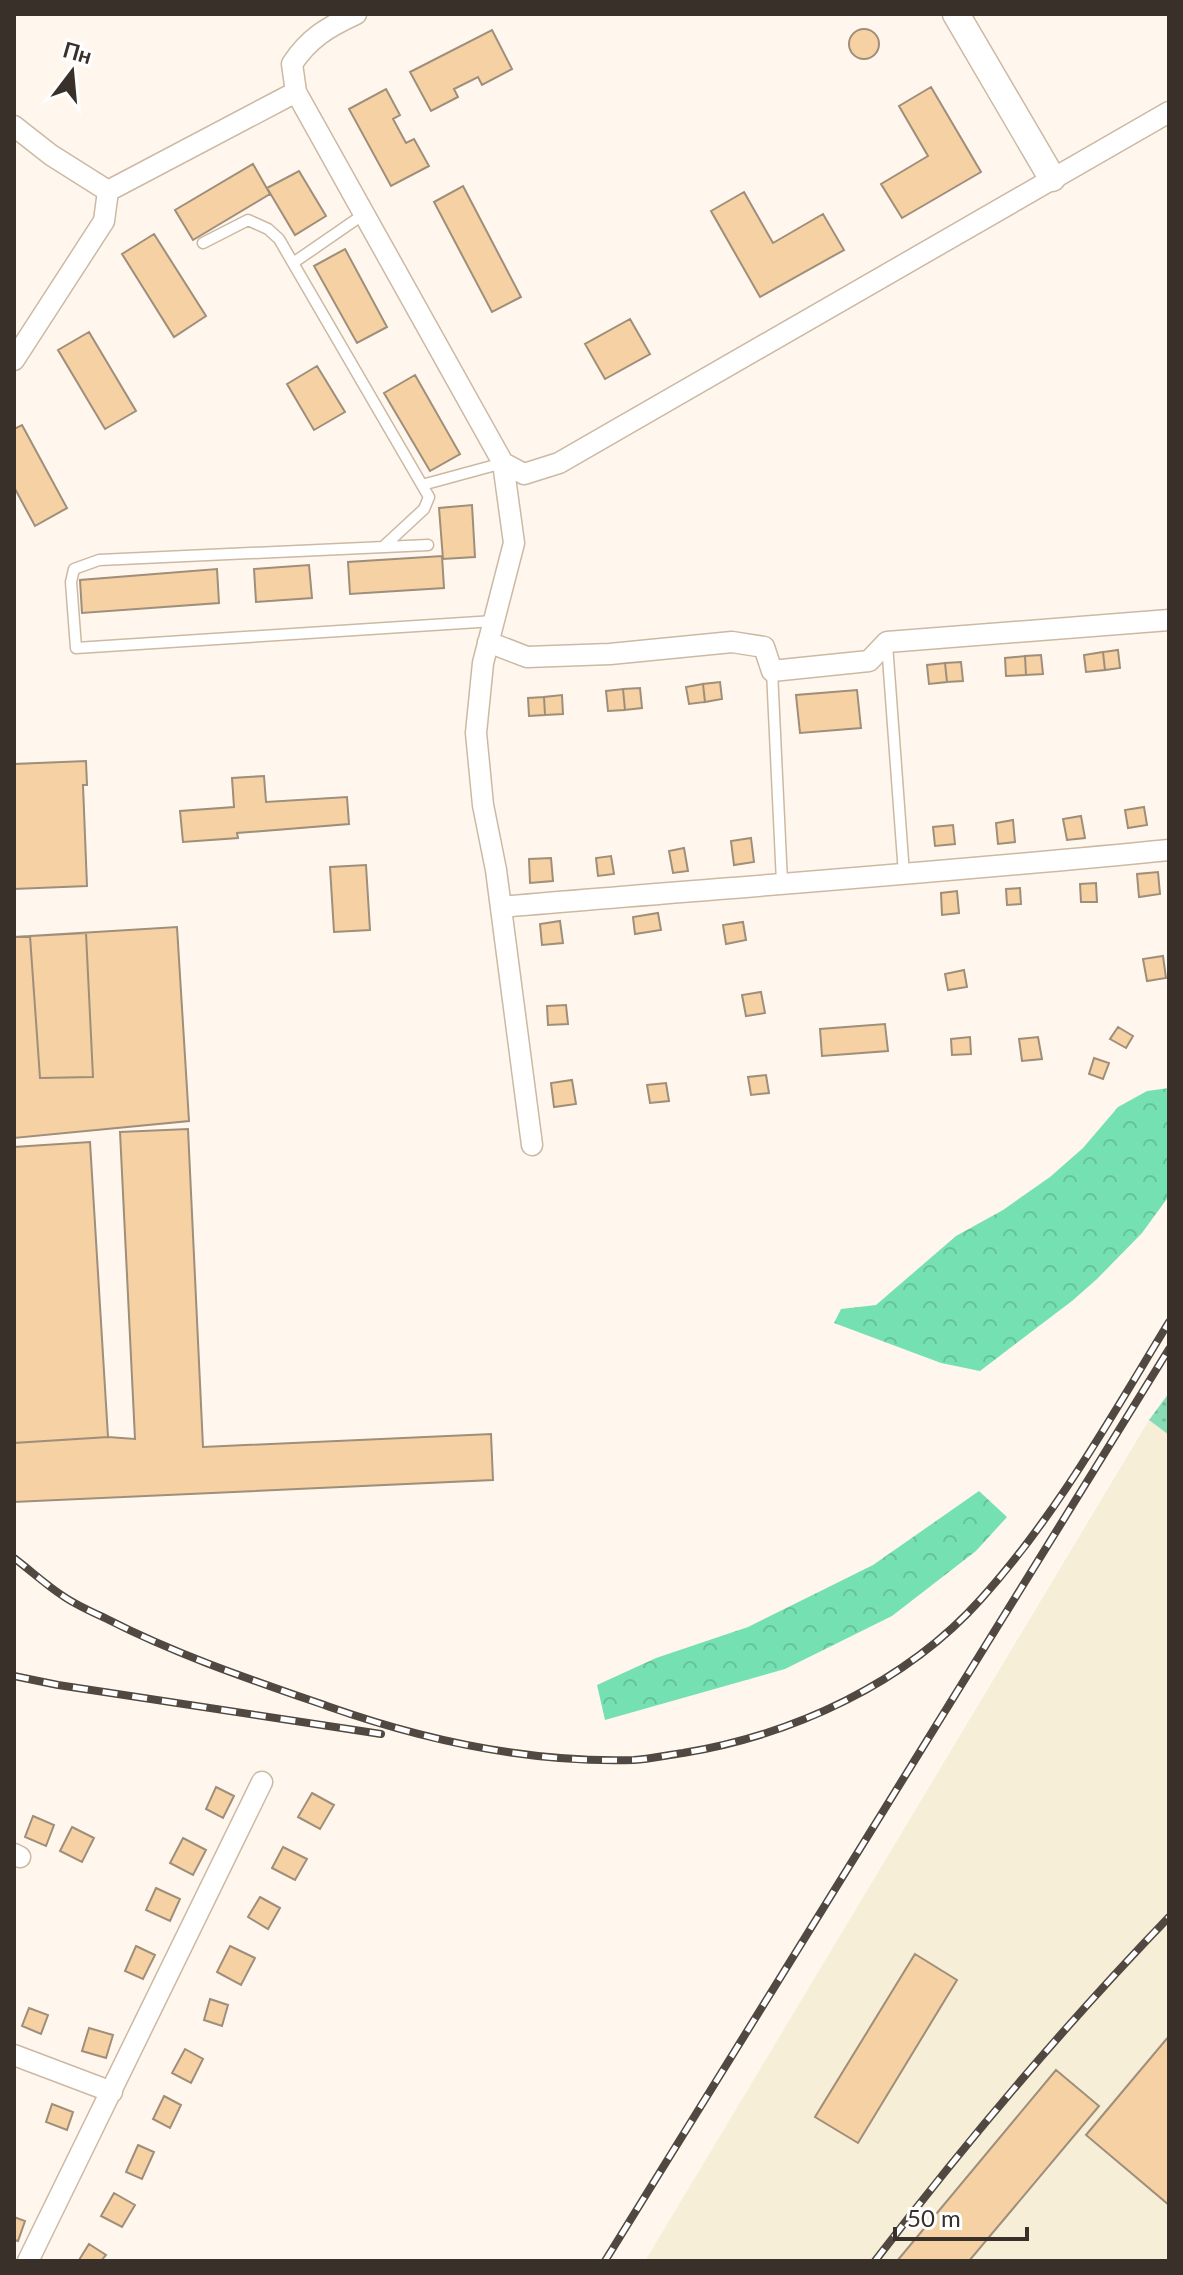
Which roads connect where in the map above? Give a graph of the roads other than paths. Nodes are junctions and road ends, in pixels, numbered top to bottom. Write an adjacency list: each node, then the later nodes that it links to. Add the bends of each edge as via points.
1 (356, 14): 3 (street, via 303,46 292,64)
2 (956, 14): 6 (street)
3 (296, 92): 7 (street); 8 (street)
4 (1169, 112): 6 (street)
5 (14, 126): 7 (street)
6 (1052, 178): 12 (street, via 559,463 524,474)
7 (108, 191): 11 (street, via 104,221)
8 (364, 214): 10 (lane); 12 (street)
9 (203, 243): 10 (lane, via 248,220 279,239)
10 (293, 263): 13 (lane)
11 (14, 360)
12 (503, 463): 13 (lane); 17 (street, via 514,543)
13 (422, 485): 15 (lane, via 429,497 424,509)
14 (428, 545): 15 (lane)
15 (383, 547): 17 (lane, via 99,560 74,569 76,648)
16 (1169, 620): 19 (street)
17 (494, 621): 18 (street)
18 (488, 642): 20 (street, via 527,657 732,642 764,647); 24 (street, via 476,733)
19 (887, 642): 20 (street, via 869,661); 22 (lane)
20 (772, 671): 23 (lane)
21 (1169, 850): 22 (street)
22 (904, 874): 23 (street)
23 (782, 882): 24 (street)
24 (501, 907): 25 (street)
25 (532, 1145)
26 (262, 1782): 28 (street)
27 (14, 2055): 28 (street)
28 (112, 2092): 29 (street)
29 (28, 2261)

